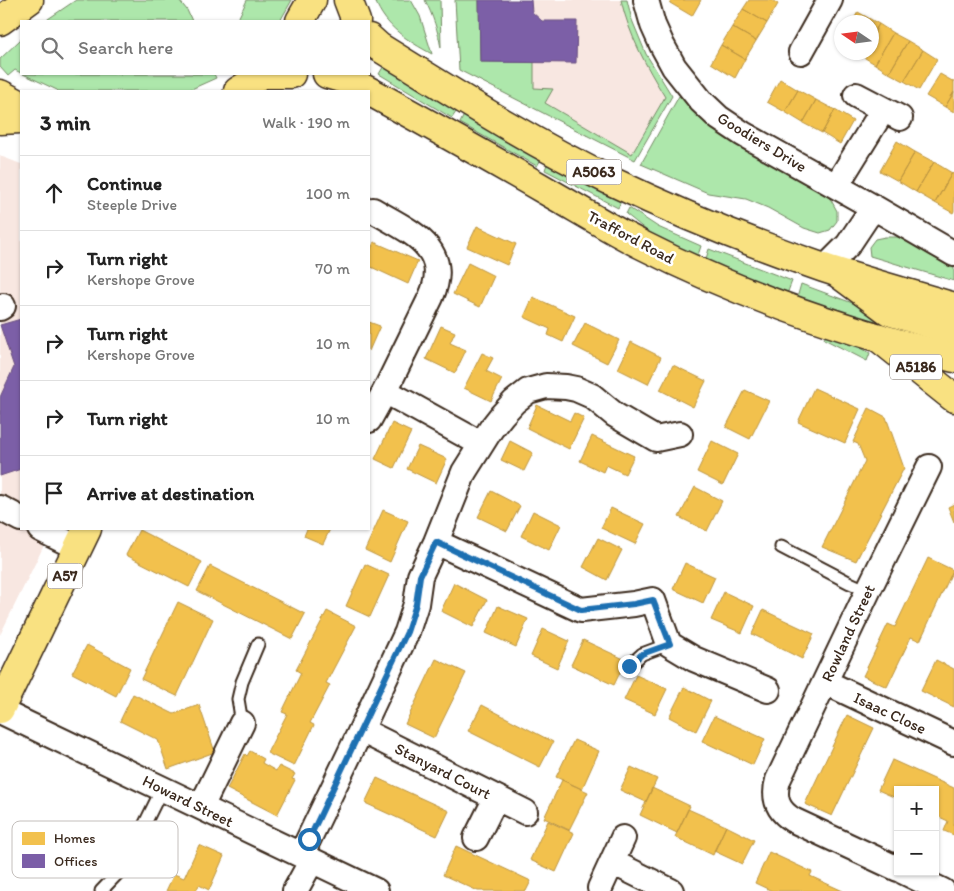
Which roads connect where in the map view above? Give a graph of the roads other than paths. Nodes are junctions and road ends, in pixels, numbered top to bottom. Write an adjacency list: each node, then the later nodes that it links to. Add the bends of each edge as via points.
1 (29, 0): 8 (main road)
2 (312, 0): 6 (main road)
3 (348, 0): 7 (main road)
4 (646, 0): 21 (street, Goodiers Drive, via 662,45 674,67 700,100 743,134)
5 (830, 0): 10 (street)
6 (301, 20)
7 (356, 20)
8 (0, 21)
9 (370, 39): 25 (main road, A5063, via 438,84 582,167 747,240)
10 (801, 52)
11 (286, 75): 13 (main road)
12 (330, 75): 14 (main road, Trafford Road / A5063)
13 (250, 83)
14 (367, 90)
15 (370, 92): 28 (main road, Trafford Road / A5063, via 640,244 758,296)
16 (0, 94): 18 (main road)
17 (856, 95): 21 (street, via 891,114)
18 (20, 104)
19 (20, 119): 20 (main road)
20 (0, 120)
21 (836, 186): 22 (street, Goodiers Drive)
22 (875, 208): 24 (street, Goodiers Drive); 25 (street)
23 (373, 210): 30 (street, via 427,245 433,254 437,275 436,286)
24 (954, 254)
25 (831, 270): 26 (main road, A5063); 27 (main road, A5063, via 889,311)
26 (954, 307)
27 (954, 331)
28 (878, 337): 29 (main road, Trafford Road / A5063); 31 (main road, A5186)
29 (954, 358)
30 (385, 391): 32 (street); 34 (street)
31 (954, 398)
32 (370, 418)
33 (680, 434): 34 (street, via 656,439 615,415 585,392 546,386 528,391 514,402)
34 (481, 444): 40 (street, via 464,472)
35 (929, 467): 42 (street, Rowland Street)
36 (0, 508): 37 (street)
37 (20, 518)
38 (45, 530): 39 (street)
39 (83, 538): 48 (main road, A57)
40 (436, 542): 44 (street, via 581,610 653,600); 50 (street, via 420,576 407,632)
41 (781, 547): 42 (lane)
42 (868, 591): 46 (street, Rowland Street)
43 (258, 644): 49 (lane, via 238,699)
44 (670, 644): 45 (lane, via 642,654); 47 (street, via 694,659)
45 (629, 666)
46 (825, 682): 51 (street, Isaac Close); 61 (street, Rowland Street, via 778,780 777,802 786,816 793,820)
47 (768, 690)
48 (0, 710): 52 (street, Howard Street)
49 (242, 723): 54 (street)
50 (361, 730): 53 (street, Stanyard Court); 59 (street)
51 (954, 743)
52 (162, 789): 54 (street, Howard Street); 56 (lane)
53 (496, 798): 55 (street, Stanyard Court); 57 (street)
54 (201, 807): 59 (street, Howard Street)
55 (525, 812)
56 (146, 821)
57 (476, 838)
58 (623, 838): 60 (street)
59 (306, 857): 66 (street, via 306,871); 67 (street, Howard Street)
60 (612, 862): 64 (street); 68 (street)
61 (894, 868)
62 (912, 876): 69 (street)
63 (113, 878): 65 (lane)
64 (600, 888)
65 (101, 891)
66 (295, 891)
67 (376, 891)
68 (671, 891)
69 (943, 891)

